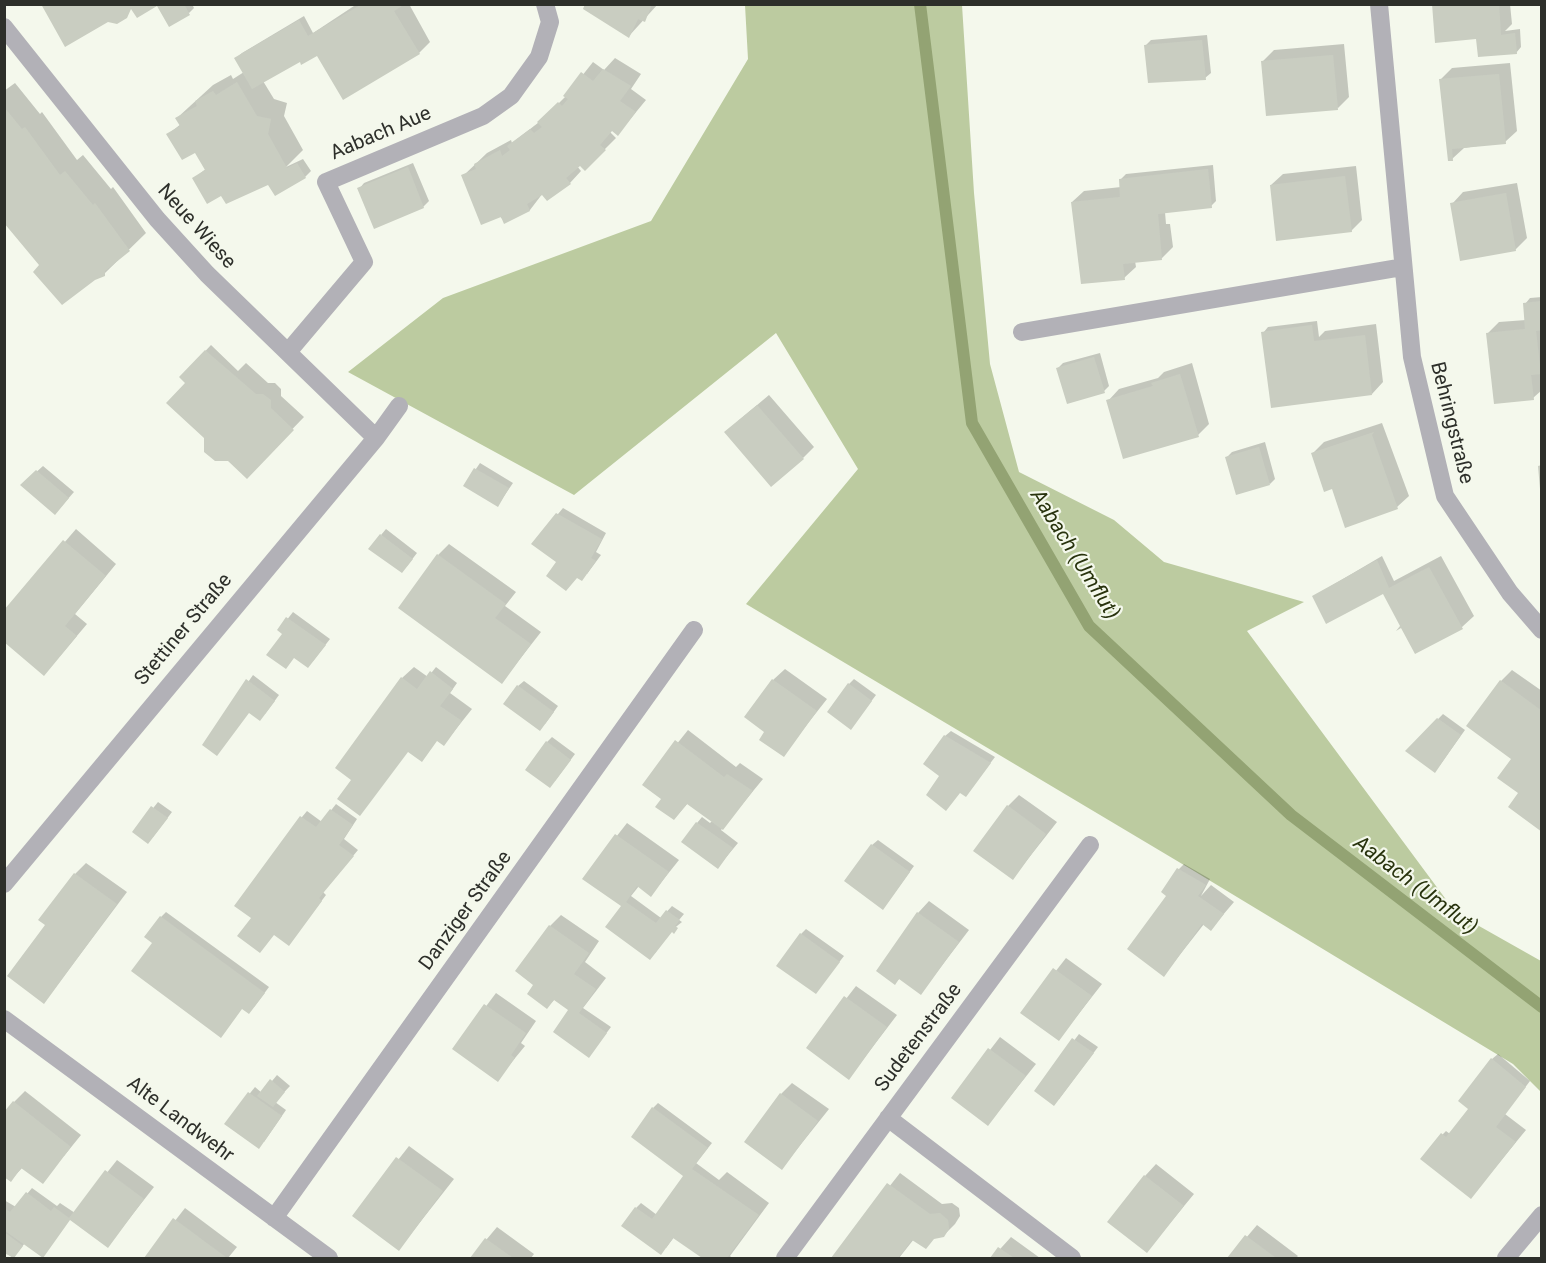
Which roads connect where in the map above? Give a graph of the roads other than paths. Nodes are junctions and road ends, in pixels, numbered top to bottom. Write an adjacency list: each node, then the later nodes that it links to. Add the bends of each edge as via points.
1 (545, 4): 6 (street, Aabach Aue, via 550,22 539,57 511,96 483,116 326,182 364,262)
2 (1379, 4): 4 (street, Behringstraße)
3 (4, 27): 6 (street, Neue Wiese, via 157,219)
4 (1403, 267): 5 (street); 10 (street, Behringstraße, via 1412,357 1445,496 1510,593)
5 (1022, 332)
6 (288, 352): 8 (street, Neue Wiese)
7 (399, 406): 8 (street, Stettiner Straße)
8 (376, 438): 12 (street, Stettiner Straße)
9 (694, 630): 16 (street, Danziger Straße)
10 (1542, 630)
11 (1090, 845): 14 (street, Sudetenstraße)
12 (4, 884)
13 (7, 1026): 16 (street, Alte Landwehr)
14 (888, 1118): 18 (street, Sudetenstraße); 19 (street)
15 (1542, 1215): 20 (street)
16 (274, 1218): 17 (street, Alte Landwehr)
17 (329, 1258)
18 (785, 1258)
19 (1072, 1258)
20 (1506, 1258)

